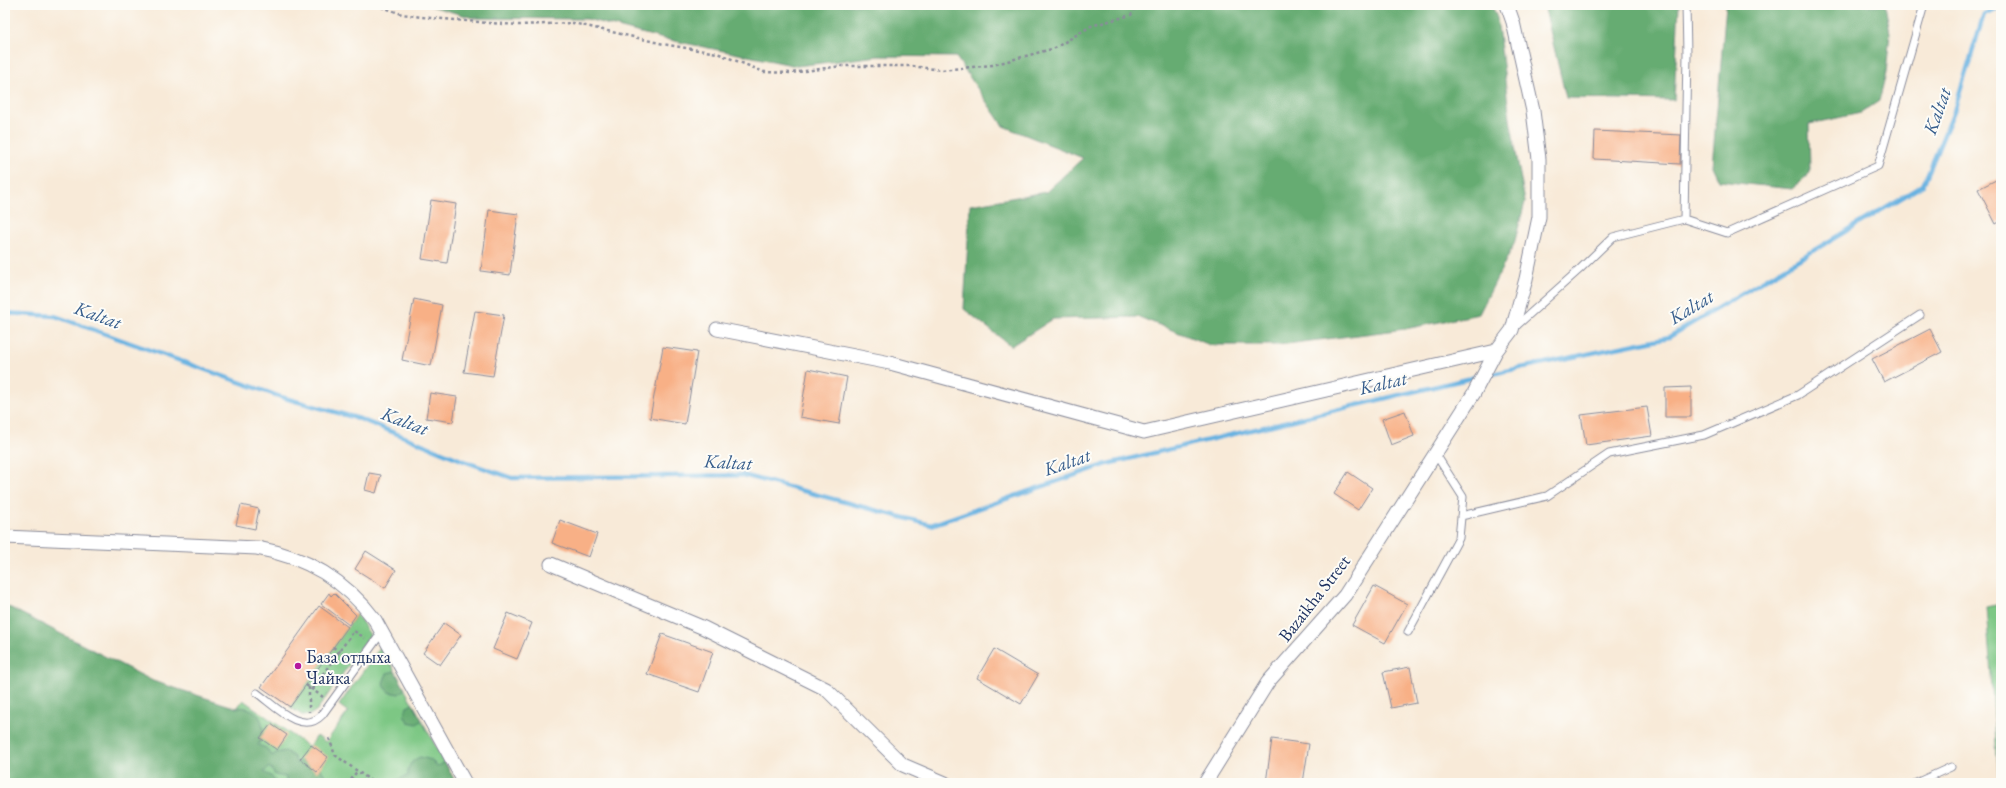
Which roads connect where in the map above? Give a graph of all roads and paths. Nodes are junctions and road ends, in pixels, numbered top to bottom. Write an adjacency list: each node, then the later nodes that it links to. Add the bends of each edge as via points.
1 (376, 5): 2 (path, via 421,17 518,25 573,23 668,45 717,53 764,72 791,73 840,66 912,66 941,70 994,65 1055,48 1091,26 1131,15)
2 (1137, 5)
3 (1507, 5): 9 (street, via 1533,112 1539,159 1539,217)
4 (1686, 5): 6 (lane)
5 (1924, 5): 6 (lane, via 1878,166 1727,233)
6 (1684, 219): 9 (lane, via 1613,237)
7 (1920, 315): 12 (lane, via 1798,395 1704,435 1608,454 1547,496)
8 (717, 329): 10 (street, via 890,363 1144,432)
9 (1512, 330): 10 (street, Bazaikha Street)
10 (1494, 355): 11 (street, Bazaikha Street, via 1474,393)
11 (1435, 453): 12 (lane, via 1463,497); 32 (street, Bazaikha Street, via 1344,595 1268,682)
12 (1461, 516): 17 (lane, via 1459,538)
13 (5, 537): 16 (street, via 257,548 275,551 310,563 341,582 365,607)
14 (550, 564): 31 (street, via 704,628 826,689 903,764)
15 (354, 631): 19 (path)
16 (382, 632): 20 (lane); 30 (street)
17 (1408, 632)
18 (333, 647): 19 (path)
19 (340, 652): 20 (path); 21 (path)
20 (358, 665): 23 (lane)
21 (312, 689): 23 (path); 24 (path, via 308,686)
22 (257, 693): 24 (lane, via 294,720)
23 (331, 703): 24 (lane, via 318,719)
24 (309, 723)
25 (329, 738): 27 (path, via 335,755)
26 (1951, 767): 33 (lane)
27 (357, 771): 28 (path); 29 (path)
28 (350, 780)
29 (374, 783)
30 (465, 783)
31 (944, 783)
32 (1205, 783)
33 (1916, 783)

